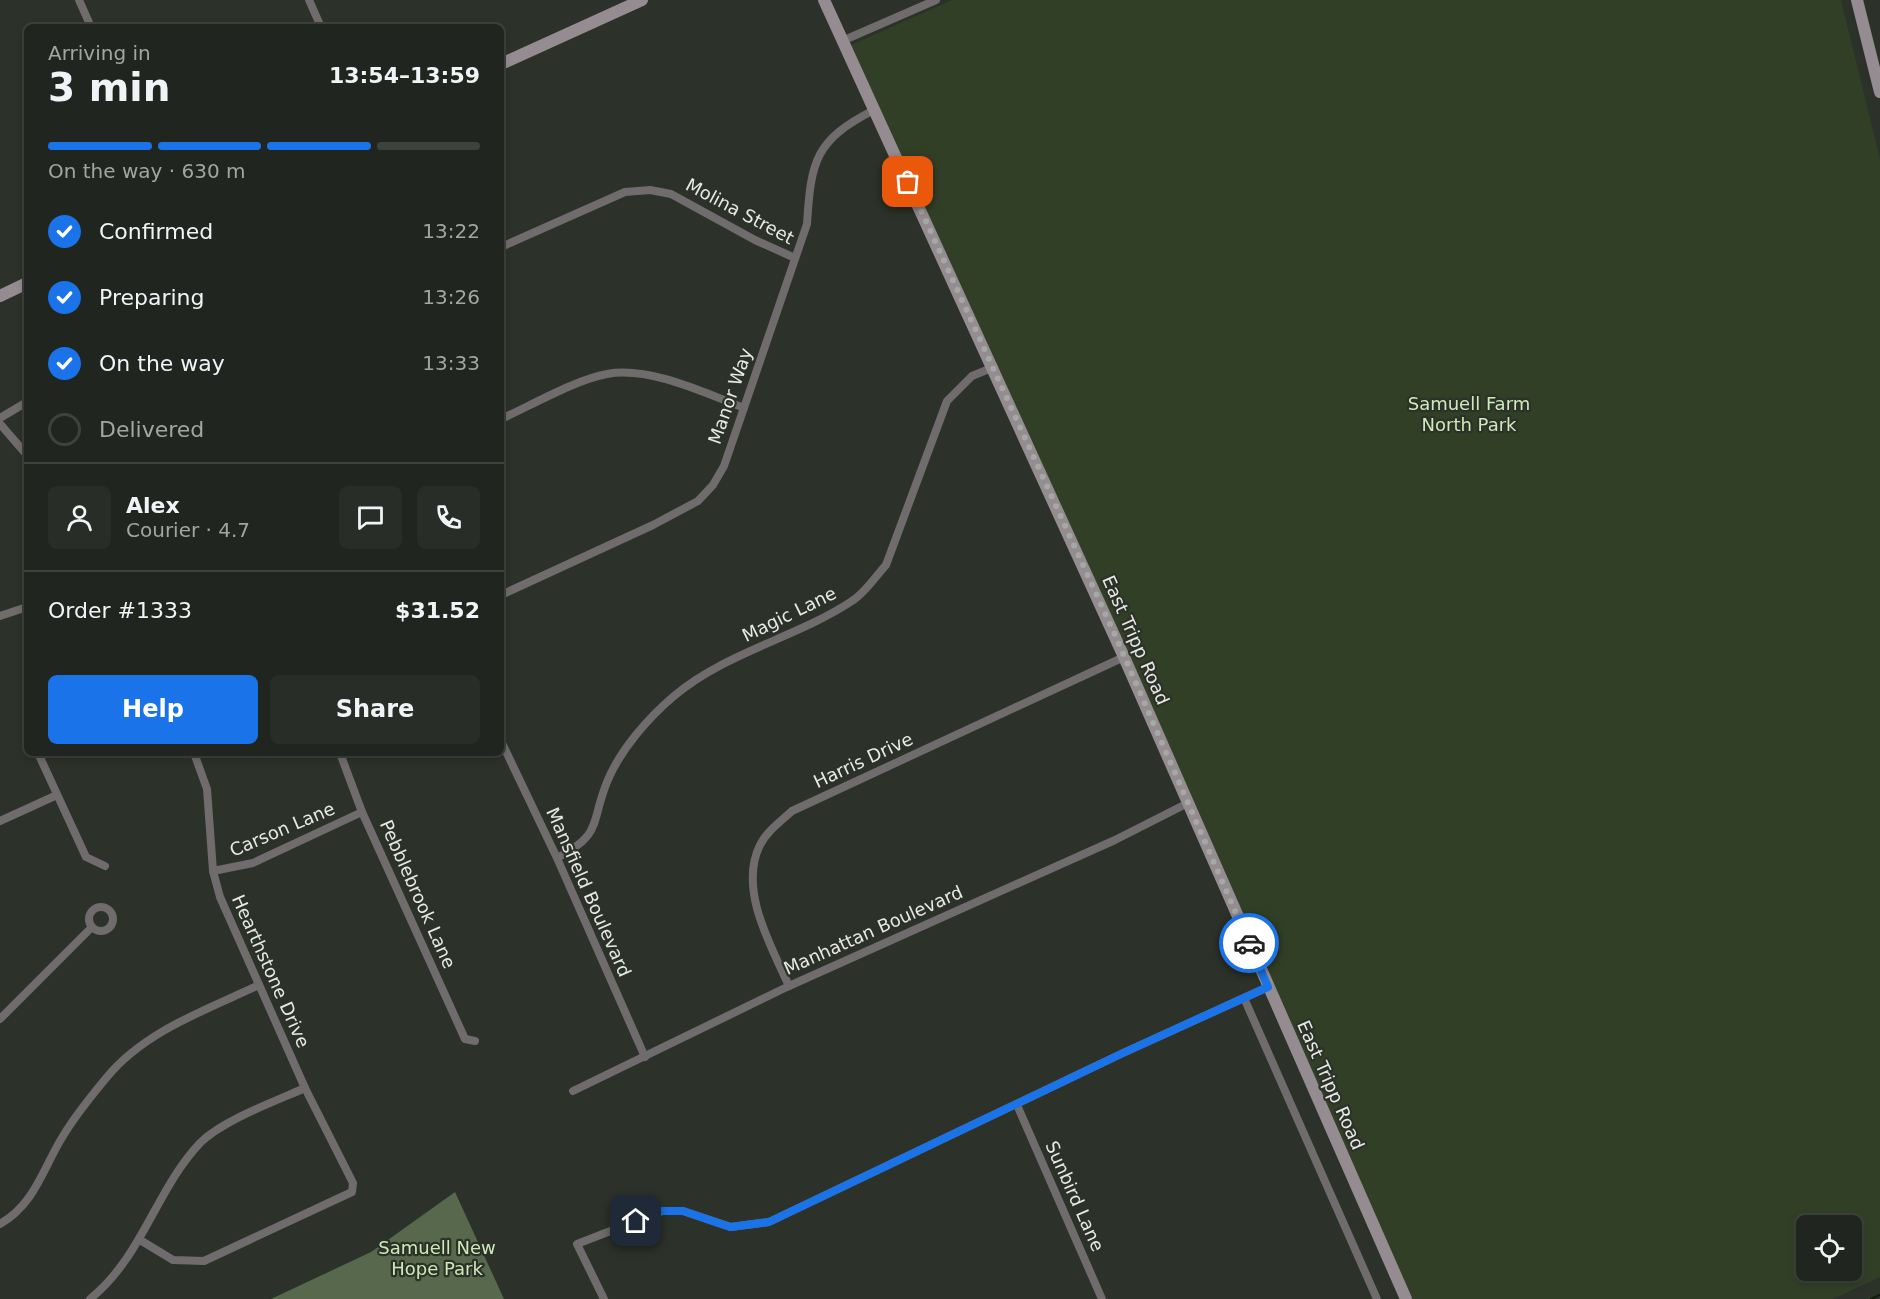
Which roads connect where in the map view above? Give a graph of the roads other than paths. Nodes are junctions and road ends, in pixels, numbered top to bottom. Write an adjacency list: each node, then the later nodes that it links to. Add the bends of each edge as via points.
1 (79, 0): 7 (street)
2 (309, 0): 8 (street)
3 (642, 0): 10 (street)
4 (824, 0): 9 (street, East Tripp Road)
5 (936, 0): 9 (street)
6 (1857, 0): 11 (street)
7 (90, 24)
8 (320, 24)
9 (842, 41): 12 (street, East Tripp Road)
10 (504, 63)
11 (1880, 92)
12 (874, 110): 14 (street, Manor Way, via 846,124 818,157 810,183 807,224); 17 (street, East Tripp Road)
13 (504, 246): 14 (street, Molina Street, via 625,192 650,190 671,194)
14 (795, 258): 19 (street, Manor Way)
15 (24, 284): 16 (street)
16 (0, 296)
17 (994, 367): 27 (street, East Tripp Road); 36 (street, Magic Lane, via 972,376 946,401 886,565 855,600 710,671 675,695 647,722 621,758 607,781 587,839)
18 (24, 404): 20 (street)
19 (744, 408): 21 (street, via 642,374 618,372 591,378); 24 (street, Manor Way, via 724,466 698,501)
20 (0, 418)
21 (504, 418)
22 (0, 424): 23 (street)
23 (24, 452)
24 (504, 594)
25 (24, 608): 26 (street)
26 (0, 616)
27 (1124, 657): 33 (street, East Tripp Road); 41 (street, Harris Drive, via 792,811 774,828 760,844 756,858 756,909)
28 (504, 747): 36 (street, Mansfield Boulevard)
29 (39, 756): 32 (street)
30 (195, 756): 38 (street, Hearthstone Drive, via 208,796)
31 (341, 756): 34 (street, Pebblebrook Lane)
32 (57, 795): 35 (street); 37 (street, via 86,857)
33 (1188, 803): 41 (street, Manhattan Boulevard, via 1115,840); 42 (street, East Tripp Road)
34 (362, 812): 38 (street, Carson Lane, via 253,863); 45 (street, Pebblebrook Lane, via 465,1039)
35 (0, 821)
36 (557, 858): 46 (street, Mansfield Boulevard)
37 (105, 866)
38 (213, 871): 40 (street, Hearthstone Drive, via 224,909)
39 (92, 927): 44 (street)
40 (259, 985): 47 (street, Hearthstone Drive); 50 (street, via 170,1026 108,1075 63,1136 27,1201)
41 (789, 986): 46 (street, Manhattan Boulevard)
42 (1268, 987): 43 (street); 56 (street, East Tripp Road)
43 (1244, 998): 49 (street); 55 (street)
44 (0, 1019)
45 (475, 1041)
46 (645, 1057): 48 (street, Manhattan Boulevard)
47 (306, 1088): 51 (street, via 202,1141 175,1173); 51 (street, Hearthstone Drive, via 353,1183 352,1192 204,1261 173,1260)
48 (573, 1091)
49 (1017, 1106): 53 (street, via 769,1222 730,1227 683,1211 662,1211 577,1244); 54 (street, Sunbird Lane)
50 (0, 1224)
51 (140, 1240): 52 (street, via 123,1267)
52 (90, 1299)
53 (603, 1299)
54 (1102, 1299)
55 (1377, 1299)
56 (1406, 1299)

